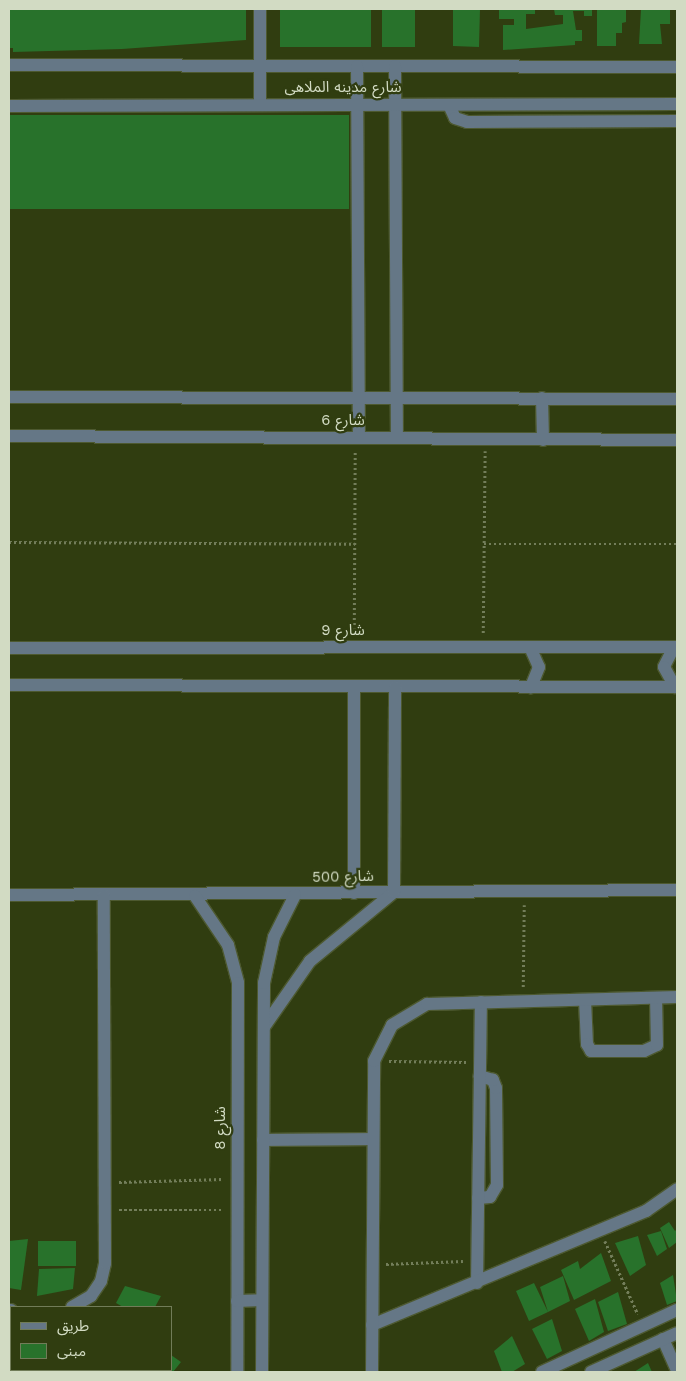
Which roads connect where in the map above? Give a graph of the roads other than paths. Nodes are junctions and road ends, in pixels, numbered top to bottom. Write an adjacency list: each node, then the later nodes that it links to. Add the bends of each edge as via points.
1 (260, 9): 3 (street)
2 (9, 65): 3 (street, شارع مدينه الملاهى)
3 (260, 66): 4 (street, شارع مدينه الملاهى); 10 (street)
4 (357, 66): 5 (street, شارع مدينه الملاهى); 7 (street)
5 (395, 66): 6 (street, شارع مدينه الملاهى); 8 (street)
6 (677, 66)
7 (357, 104): 8 (street, شارع مدينه الملاهى); 10 (street, شارع مدينه الملاهى); 15 (street)
8 (396, 104): 11 (street, شارع مدينه الملاهى); 16 (street)
9 (677, 104): 11 (street, شارع مدينه الملاهى)
10 (260, 105): 12 (street, شارع مدينه الملاهى)
11 (449, 105): 13 (street, via 455,118 467,122)
12 (9, 106)
13 (677, 120)
14 (9, 397): 15 (street, شارع 6)
15 (358, 397): 16 (street, شارع 6); 20 (street)
16 (396, 397): 17 (street, شارع 6); 21 (street)
17 (542, 398): 18 (street, شارع 6); 22 (street)
18 (677, 399)
19 (9, 436): 20 (street, شارع 6)
20 (357, 437): 21 (street, شارع 6)
21 (397, 437): 22 (street, شارع 6)
22 (543, 440): 23 (street, شارع 6)
23 (677, 440)
24 (530, 647): 25 (street, شارع 9); 26 (street, شارع 9); 30 (street, via 539,667)
25 (675, 647): 31 (street, via 664,667)
26 (9, 648)
27 (9, 685): 28 (street)
28 (354, 687): 29 (street); 34 (street)
29 (395, 687): 30 (street); 33 (street)
30 (531, 687): 31 (street)
31 (676, 687)
32 (677, 890): 33 (street, شارع 500)
33 (394, 892): 34 (street, شارع 500); 43 (street, via 310,960)
34 (354, 894): 35 (street, شارع 500)
35 (295, 895): 38 (street, شارع 500); 43 (street, via 267,960)
36 (9, 896): 37 (street, شارع 500)
37 (104, 896): 38 (street, شارع 500); 52 (street, via 105,1210 101,1281 91,1296)
38 (195, 896): 51 (street, شارع 8, via 228,945 238,983)
39 (677, 997): 40 (street)
40 (656, 998): 41 (street); 41 (street, via 656,1045 644,1051 591,1051 587,1044)
41 (585, 1000): 42 (street)
42 (481, 1002): 44 (street); 45 (street, via 426,1004 408,1012 388,1030 374,1061)
43 (264, 1028): 46 (street)
44 (480, 1076): 48 (street); 48 (street, via 493,1080 496,1088 497,1185 490,1197)
45 (373, 1139): 46 (street); 54 (street)
46 (263, 1140): 50 (street)
47 (677, 1189): 49 (street, via 646,1211)
48 (478, 1198): 49 (street)
49 (477, 1284): 54 (street)
50 (262, 1300): 51 (street); 62 (street)
51 (237, 1301): 59 (street, شارع 8)
52 (74, 1306)
53 (677, 1310): 56 (street)
54 (372, 1325): 63 (street)
55 (677, 1333): 57 (street)
56 (624, 1335): 58 (street); 64 (street)
57 (663, 1339): 58 (street); 60 (street)
58 (632, 1353): 65 (street)
59 (237, 1367): 61 (street)
60 (677, 1371)
61 (226, 1372)
62 (262, 1372)
63 (372, 1372)
64 (542, 1372)
65 (591, 1372)

